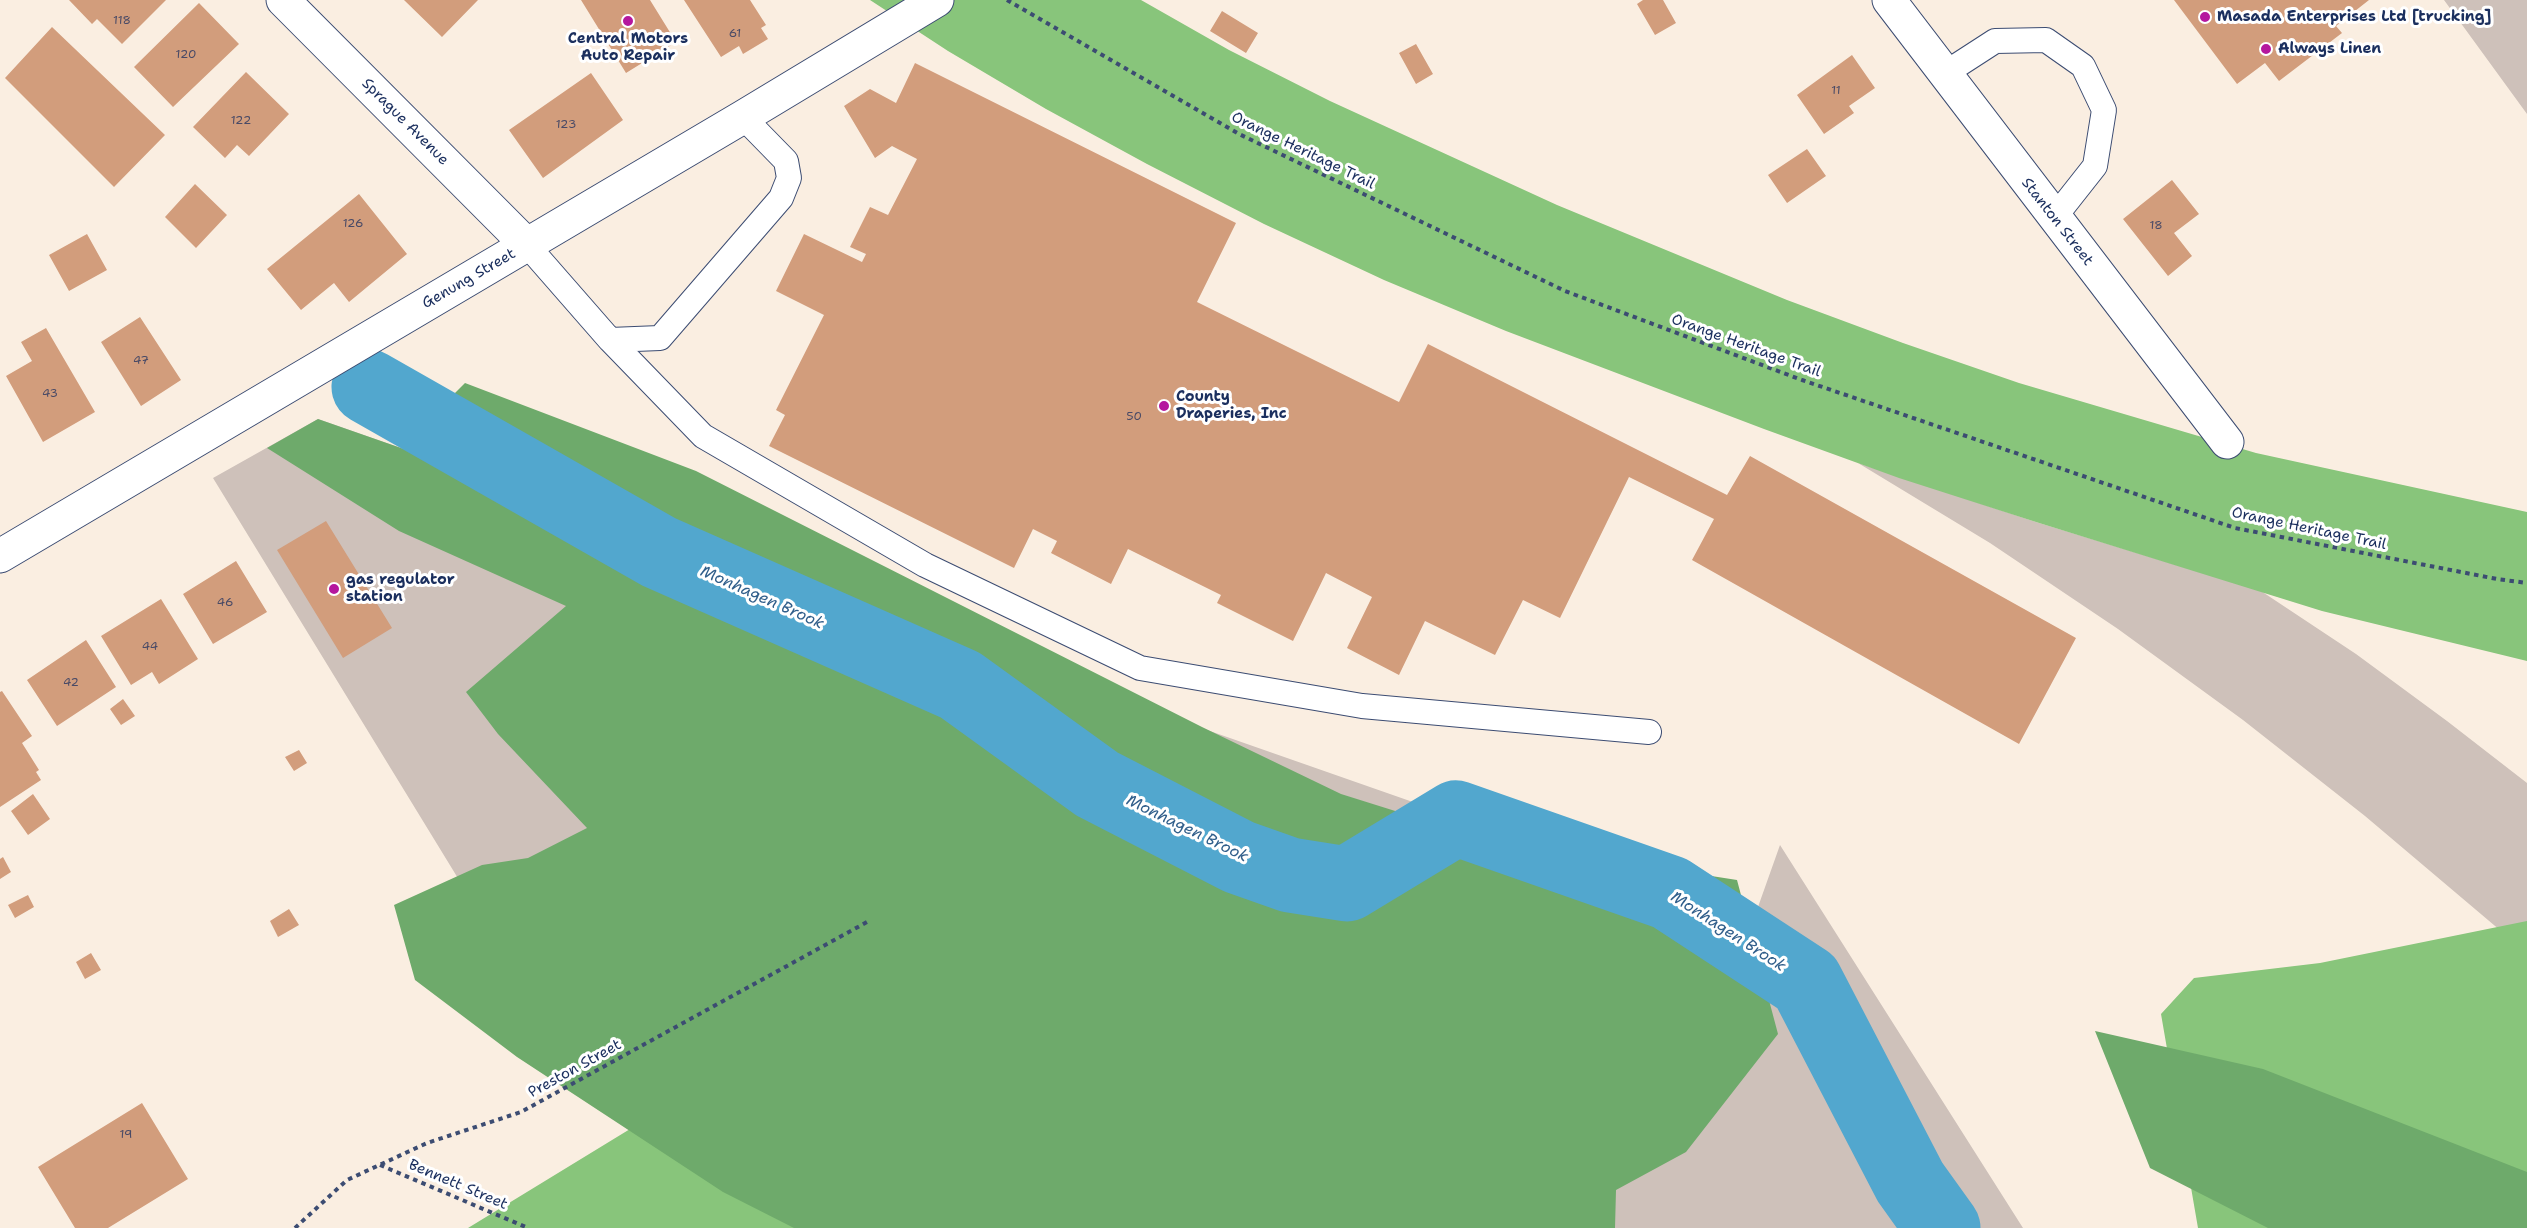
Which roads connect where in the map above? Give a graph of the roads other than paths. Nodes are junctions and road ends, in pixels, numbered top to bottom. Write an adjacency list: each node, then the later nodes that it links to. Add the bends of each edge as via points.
1 (283, 0): 7 (street, Sprague Avenue)
2 (937, 0): 5 (street, Genung Street)
3 (1889, 0): 4 (street, Stanton Street)
4 (1944, 74): 6 (street, Stanton Street); 6 (lane, via 1995,41 2046,40 2083,66 2104,110 2095,166)
5 (743, 117): 7 (street, Genung Street); 8 (lane, via 786,161 789,178 781,198 660,338)
6 (2054, 218): 9 (street, Stanton Street)
7 (527, 245): 8 (lane); 10 (street, Genung Street)
8 (610, 340): 11 (lane, via 703,436 925,565 1140,668 1362,706)
9 (2227, 442)
10 (0, 556)
11 (1649, 732)

